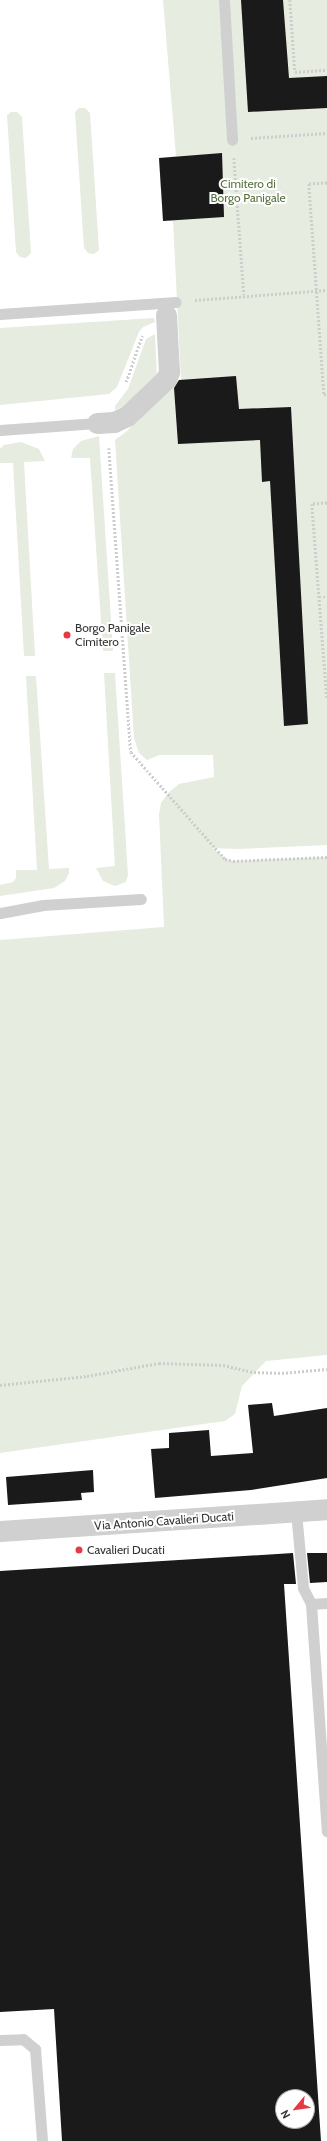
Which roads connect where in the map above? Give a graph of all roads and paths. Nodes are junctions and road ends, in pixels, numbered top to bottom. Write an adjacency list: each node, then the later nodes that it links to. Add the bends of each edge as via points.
1 (224, 0): 5 (lane)
2 (290, 0): 3 (path, via 295,72)
3 (327, 70)
4 (327, 133): 5 (path)
5 (232, 140): 9 (path)
6 (327, 183): 7 (path, via 309,184)
7 (316, 290): 8 (path); 9 (path); 13 (path, via 324,395)
8 (327, 290)
9 (244, 295): 10 (path)
10 (169, 311): 11 (lane); 12 (path, via 145,332); 14 (street, via 169,372 166,379 127,416)
11 (0, 314)
12 (124, 387)
13 (327, 395)
14 (102, 423): 15 (lane); 20 (path, via 131,752 225,858 232,861)
15 (0, 430)
16 (327, 503): 18 (path, via 312,504)
17 (327, 597): 18 (path)
18 (319, 598): 19 (path)
19 (327, 697)
20 (327, 857)
21 (141, 899): 22 (lane, via 43,905)
22 (0, 913)
23 (327, 1369): 24 (path, via 282,1373 254,1372 223,1365 159,1363 87,1376)
24 (0, 1385)
25 (327, 1509): 26 (street, Via Antonio Cavalieri Ducati)
26 (296, 1512): 27 (street, Via Antonio Cavalieri Ducati); 29 (lane, via 302,1588)
27 (0, 1531)
28 (327, 1603): 29 (lane)
29 (311, 1604): 30 (lane)
30 (327, 1831)
31 (0, 2040): 32 (lane, via 23,2039 35,2050)
32 (42, 2141)

